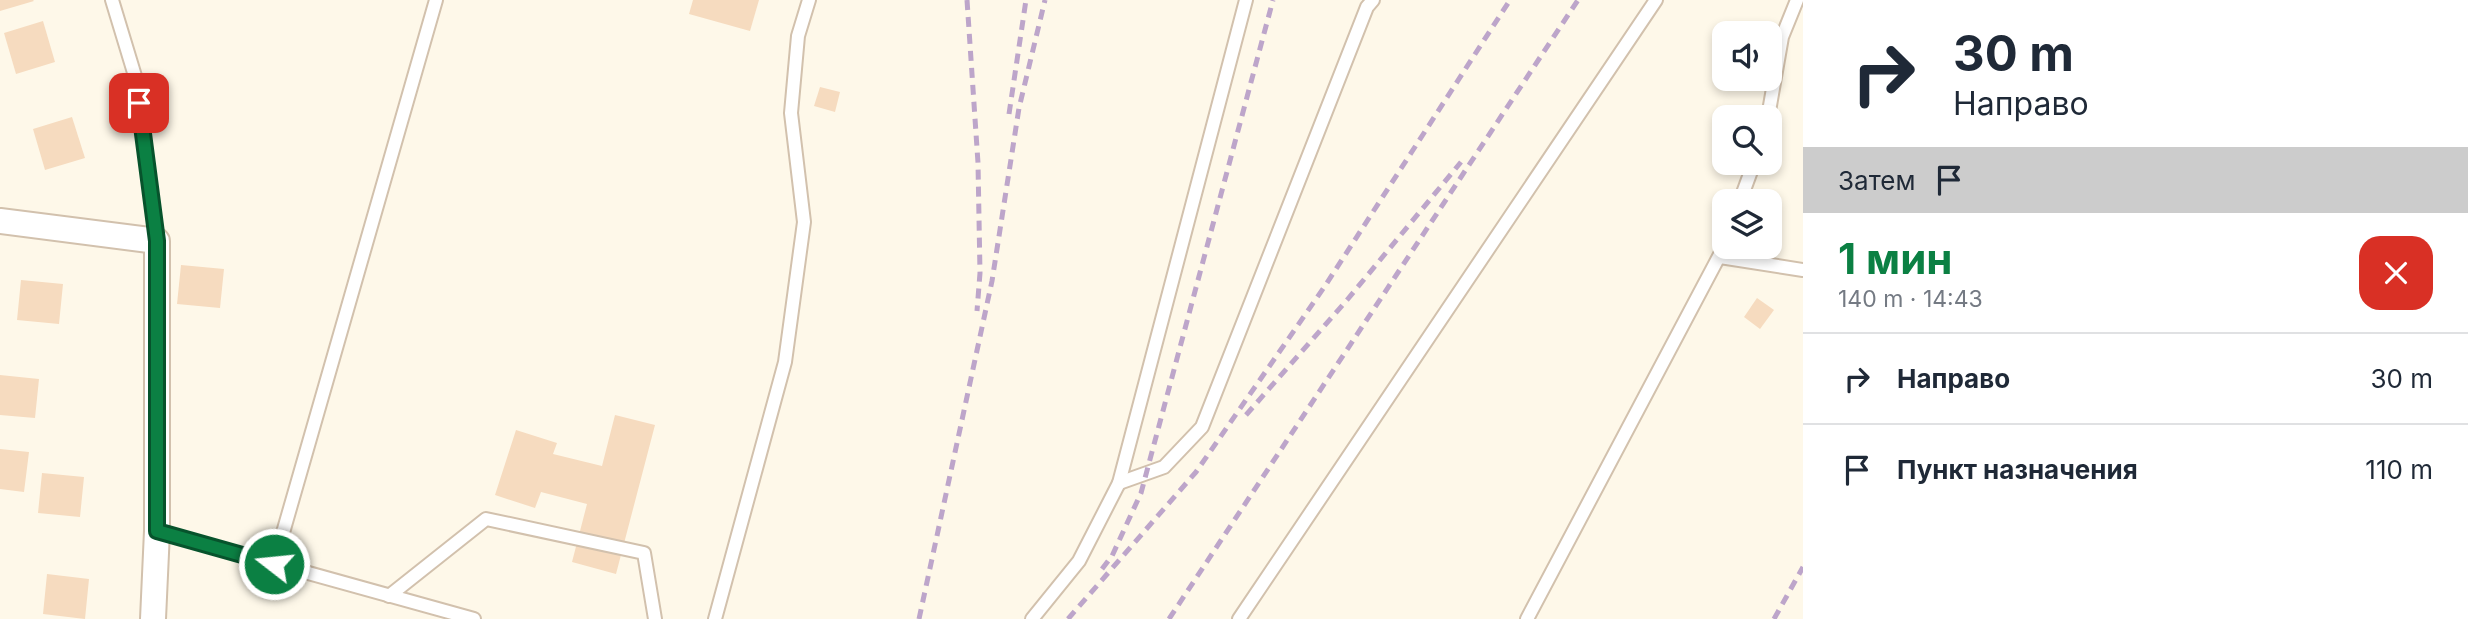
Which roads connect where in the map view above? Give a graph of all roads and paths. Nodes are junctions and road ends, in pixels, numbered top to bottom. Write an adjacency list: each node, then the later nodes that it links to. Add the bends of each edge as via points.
1 (112, 0): 10 (lane, via 135,75)
2 (436, 0): 16 (lane)
3 (809, 0): 21 (lane, via 798,36 791,113 804,222 785,362)
4 (1246, 0): 14 (lane)
5 (1373, 0): 14 (lane, via 1202,427 1164,467)
6 (1656, 0): 23 (lane)
7 (1797, 0): 8 (lane, via 1782,37)
8 (1770, 105)
9 (0, 221): 10 (street)
10 (157, 241): 15 (street)
11 (1718, 259): 24 (lane)
12 (1754, 259): 13 (lane)
13 (1803, 270)
14 (1119, 483): 22 (lane, via 1079,561)
15 (157, 531): 16 (lane); 18 (street)
16 (274, 564): 17 (lane)
17 (389, 596): 19 (lane); 20 (lane, via 486,519 644,553)
18 (153, 619)
19 (474, 619)
20 (655, 619)
21 (715, 619)
22 (1032, 619)
23 (1240, 619)
24 (1527, 619)

